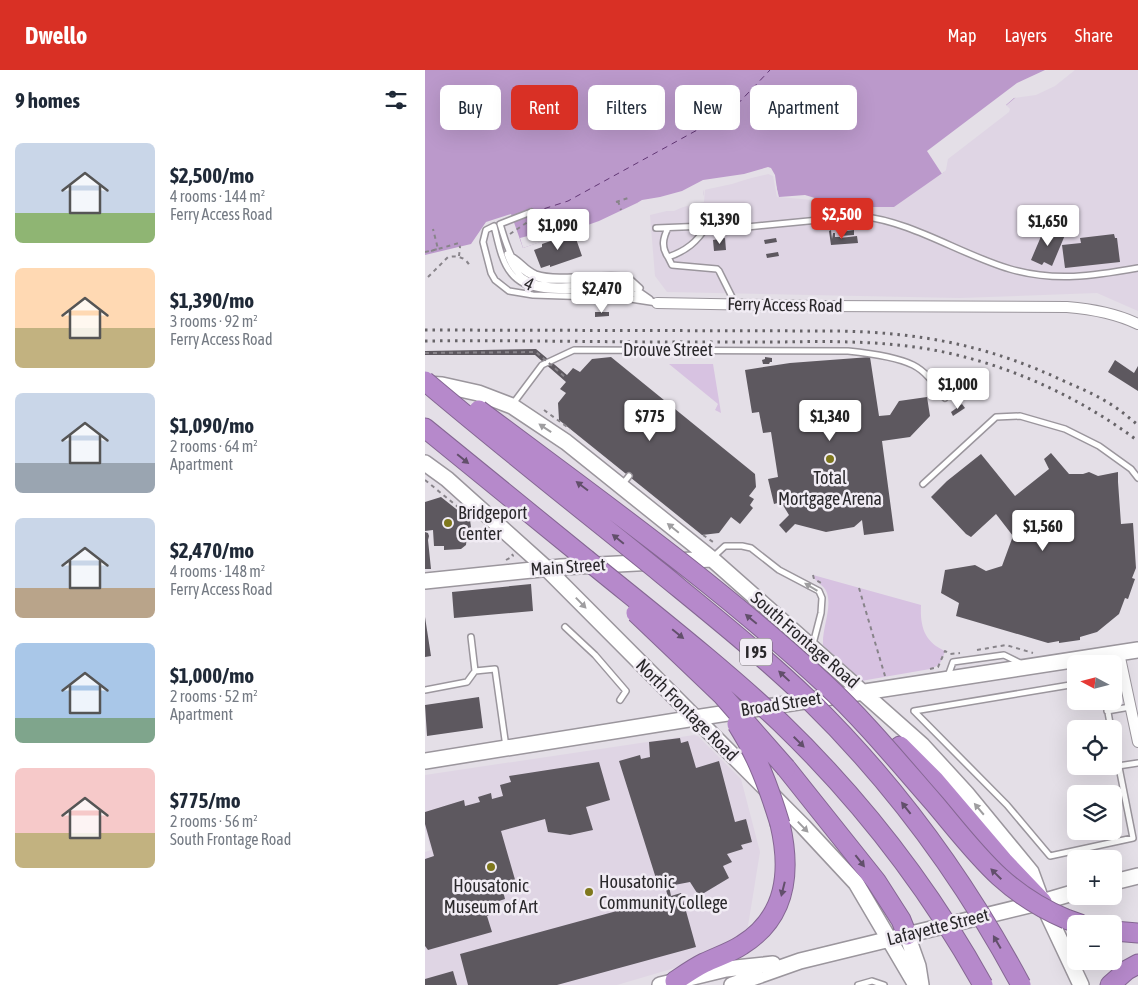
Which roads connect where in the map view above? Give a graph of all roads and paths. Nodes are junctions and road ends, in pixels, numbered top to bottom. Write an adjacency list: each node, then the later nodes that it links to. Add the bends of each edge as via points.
1 (631, 197): 2 (path, via 617,202)
2 (621, 210)
3 (531, 212): 5 (lane)
4 (533, 218): 10 (path)
5 (497, 225): 18 (lane, via 518,268 532,277 549,281 621,281); 18 (lane, 4, via 509,270 527,285 547,290 620,290); 18 (lane, Ferry Access Road, via 486,230 483,238 489,267 501,286 533,295 625,298)
6 (707, 226): 8 (lane); 14 (lane, via 691,246); 16 (lane, via 747,227 871,217 911,228 1009,269 1037,275 1058,278)
7 (656, 228): 8 (lane)
8 (668, 228): 14 (lane, via 663,236)
9 (433, 229): 11 (path, via 438,249)
10 (513, 232)
11 (431, 251): 12 (path); 13 (path, bridge, via 459,243)
12 (425, 252)
13 (459, 256): 15 (path); 17 (path, via 448,257)
14 (668, 257): 19 (lane, via 672,264 717,269)
15 (471, 267)
16 (1138, 268)
17 (428, 277)
18 (657, 303): 19 (street, Ferry Access Road)
19 (736, 305): 20 (street, Ferry Access Road, via 1067,307 1122,317)
20 (1138, 324)
21 (425, 353): 23 (path, bridge, via 536,352)
22 (425, 369): 50 (highway, one-way to 22, bridge, via 667,551)
23 (565, 377)
24 (431, 383): 26 (main road, South Frontage Road, via 478,393); 90 (highway, I 95, one-way to 24, bridge, via 983,918 928,837 859,752 810,701 729,629)
25 (945, 398): 26 (lane, Drouve Street, via 932,379 913,365 875,354 848,351 574,350 542,365)
26 (511, 406): 35 (main road, South Frontage Road, one-way to 26, via 625,481)
27 (425, 428): 36 (highway, I 95, one-way to 36)
28 (425, 463): 38 (main road, North Frontage Road)
29 (1138, 478): 31 (lane, via 1131,469 1099,446 1065,429 1020,416 995,417)
30 (425, 480): 32 (path)
31 (923, 484)
32 (459, 507)
33 (702, 535): 35 (path)
34 (511, 549): 37 (path, via 513,556)
35 (714, 551): 38 (main road, Main Street); 45 (main road, South Frontage Road); 45 (lane, one-way to 35, via 821,613 819,591 784,573 751,548 725,546)
36 (586, 559): 52 (highway, bridge, via 642,620); 70 (highway, I 95, one-way to 70, bridge, via 755,700 808,750)
37 (505, 562)
38 (547, 568): 40 (main road, Main Street); 62 (main road, North Frontage Road, one-way to 62)
39 (813, 575): 41 (path)
40 (425, 581)
41 (824, 586)
42 (859, 588): 55 (path, via 885,676)
43 (565, 627): 59 (lane, via 595,655 625,691)
44 (471, 637): 54 (lane)
45 (812, 647): 58 (main road, South Frontage Road)
46 (977, 650): 51 (path, via 1005,646)
47 (1138, 650): 49 (main road, Broad Street)
48 (968, 652): 53 (path, via 950,654 945,651 938,666)
49 (1119, 653): 51 (main road, Broad Street); 60 (street)
50 (799, 660): 74 (highway, bridge, via 924,768); 75 (highway, one-way to 50, bridge, via 1031,902 1003,881 870,729)
51 (1033, 660): 58 (main road, Broad Street, via 947,679)
52 (689, 664): 78 (highway, one-way to 78, bridge, via 739,713 875,881 901,920); 82 (highway, one-way to 82, bridge, via 722,702 745,737 764,776 779,824 786,871 783,890 763,928 735,949)
53 (930, 668)
54 (475, 671): 57 (lane, via 467,682); 65 (lane, via 495,669)
55 (877, 678)
56 (1067, 686): 69 (lane, via 914,711 1007,805 1050,856 1133,838)
57 (425, 690)
58 (863, 692): 62 (main road, Broad Street); 74 (main road, South Frontage Road, one-way to 58, via 1031,872 966,793 922,745)
59 (620, 700)
60 (1132, 701): 61 (lane); 64 (street)
61 (1107, 711): 63 (lane)
62 (695, 718): 65 (main road, Broad Street); 78 (main road, North Frontage Road, one-way to 78, via 856,883)
63 (1109, 720)
64 (1138, 742)
65 (506, 748): 66 (main road, Broad Street)
66 (425, 761)
67 (1138, 763): 68 (lane)
68 (1122, 766)
69 (1121, 775)
70 (858, 807): 88 (highway, bridge, via 944,940); 89 (highway, I 95, bridge, via 927,892)
71 (1138, 876): 72 (main road)
72 (1122, 880)
73 (1067, 895): 74 (main road, Lafayette Street)
74 (1042, 902): 78 (main road, Lafayette Street); 91 (main road, South Frontage Road)
75 (1067, 918)
76 (1122, 932): 77 (highway)
77 (1138, 933)
78 (898, 937): 79 (main road, Lafayette Street); 86 (main road, North Frontage Road); 87 (main road, North Frontage Road, via 918,966)
79 (800, 961): 81 (main road, Lafayette Street); 83 (main road, Lafayette Street)
80 (1138, 964): 92 (highway)
81 (726, 969): 82 (main road, Lafayette Street); 83 (street)
82 (667, 983)
83 (731, 985)
84 (857, 985): 85 (lane, via 872,981)
85 (883, 985)
86 (916, 985)
87 (921, 985)
88 (967, 985)
89 (983, 985)
90 (1021, 985)
91 (1081, 985)
92 (1110, 985)

